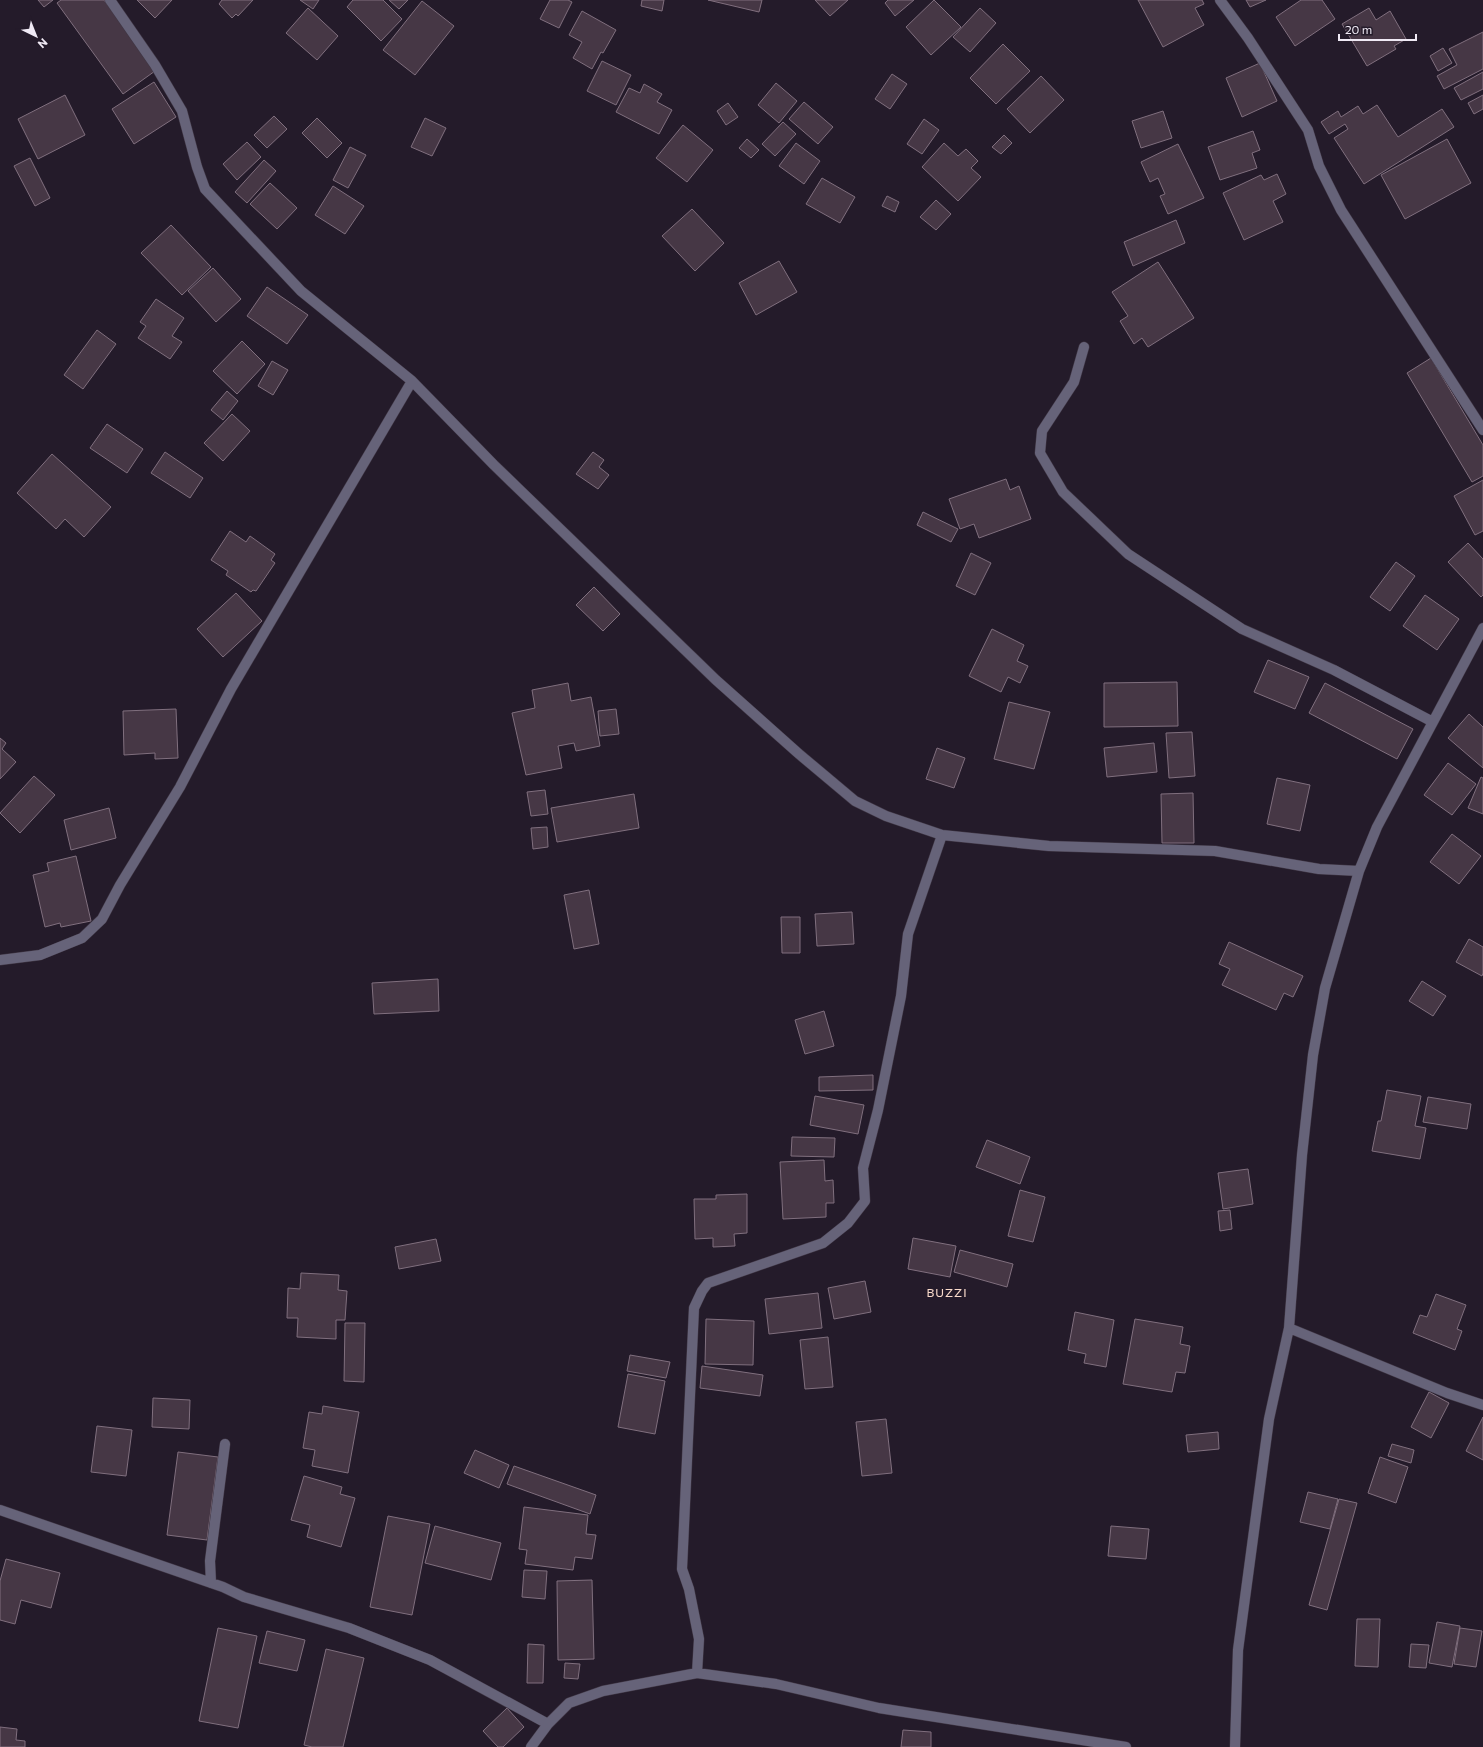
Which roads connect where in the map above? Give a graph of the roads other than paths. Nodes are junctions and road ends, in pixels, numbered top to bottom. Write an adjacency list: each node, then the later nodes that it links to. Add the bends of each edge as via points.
1 (110, 0): 4 (street, via 155,65 182,112 205,189 301,291)
2 (1220, 0): 5 (street, via 1308,130 1320,166 1341,210)
3 (1084, 347): 7 (street, via 1074,382 1042,431 1040,453 1063,492 1128,554 1242,629 1334,670)
4 (412, 381): 8 (street, via 494,465 716,680 799,754 855,801 886,816); 10 (street, via 231,689 180,787 102,919 82,938 40,955)
5 (1483, 430)
6 (1483, 628): 7 (street)
7 (1433, 722): 9 (street, via 1377,827)
8 (942, 835): 9 (street, via 1049,846 1215,852 1319,869); 16 (street, via 908,934 901,996 878,1110 863,1168 865,1201 848,1223 823,1243 708,1284 694,1308 682,1569 689,1589 699,1640)
9 (1359, 872): 11 (street, via 1325,988 1313,1054 1302,1155)
10 (0, 960)
11 (1289, 1328): 12 (street); 20 (street, via 1269,1419 1238,1650)
12 (1483, 1405)
13 (225, 1444): 15 (street, via 210,1561)
14 (0, 1510): 15 (street)
15 (210, 1583): 17 (street, via 244,1597 349,1628 430,1660)
16 (697, 1673): 17 (street, via 604,1691 569,1704); 19 (street, via 776,1684 879,1708)
17 (548, 1724): 18 (street)
18 (531, 1747)
19 (1126, 1747)
20 (1235, 1747)

